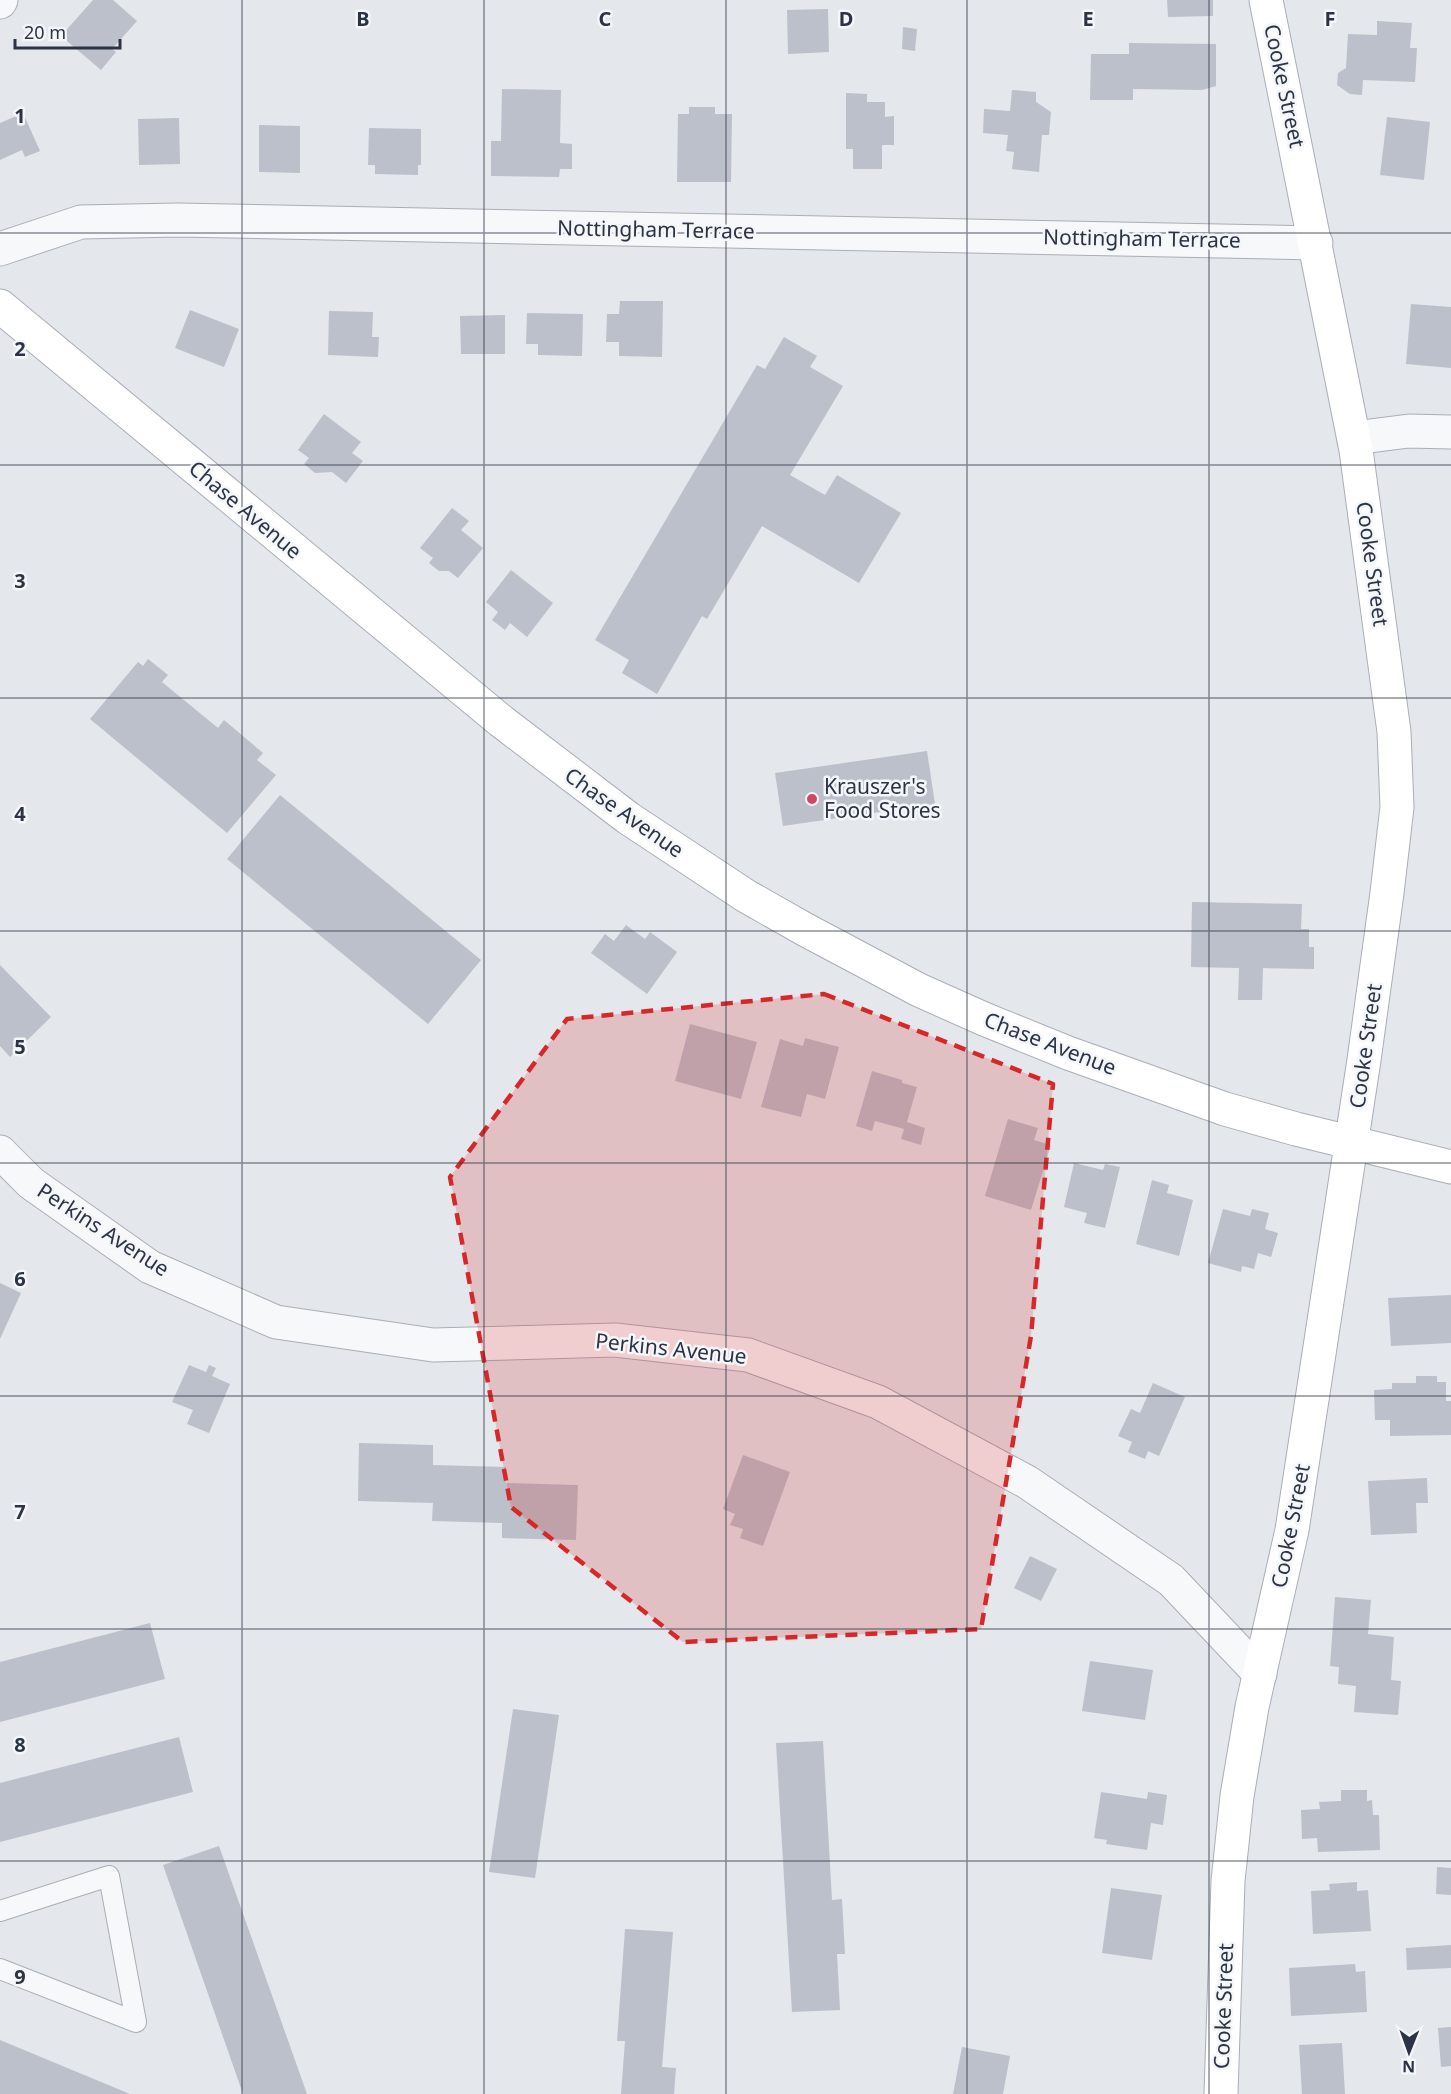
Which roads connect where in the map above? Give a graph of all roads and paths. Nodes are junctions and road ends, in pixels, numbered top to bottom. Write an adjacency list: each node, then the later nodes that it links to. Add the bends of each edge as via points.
1 (1266, 0): 2 (main road, Cooke Street)
2 (1316, 243): 3 (street, Nottingham Terrace, via 178,220 81,222); 6 (main road, Cooke Street)
3 (0, 249)
4 (0, 306): 7 (main road, Chase Avenue, via 501,721 628,818 746,896 867,964 984,1019 1225,1109)
5 (1451, 432): 6 (street)
6 (1354, 438): 7 (main road, Cooke Street, via 1397,771 1394,841)
7 (1352, 1143): 9 (main road, Chase Avenue); 10 (main road, Cooke Street, via 1292,1530)
8 (0, 1152): 10 (street, Perkins Avenue, via 31,1184 150,1267 276,1322 433,1345 615,1340 748,1355 878,1402 1028,1482 1171,1580)
9 (1451, 1167)
10 (1260, 1674): 13 (main road, Cooke Street, via 1231,1840)
11 (0, 1911): 12 (lane, via 109,1876 136,2022)
12 (0, 1969)
13 (1221, 2094)

